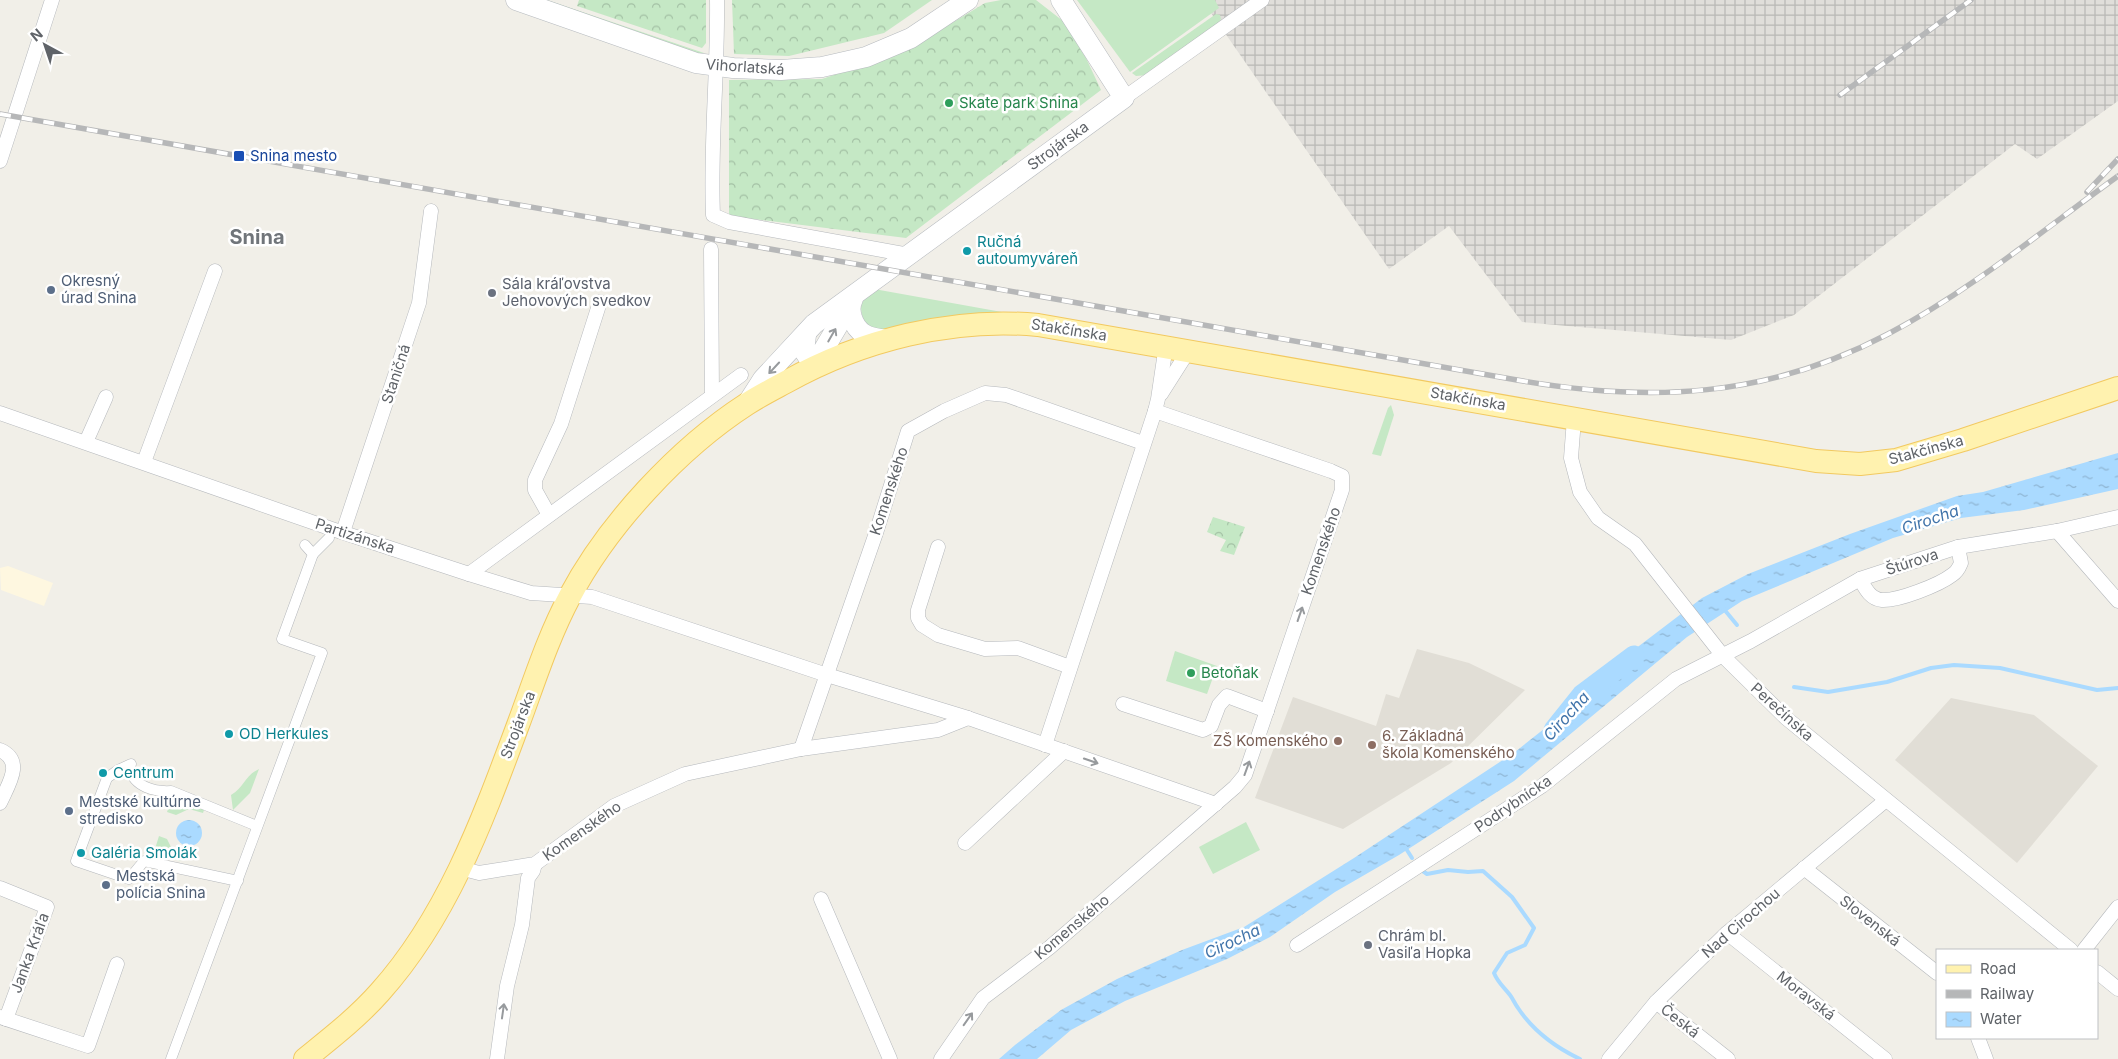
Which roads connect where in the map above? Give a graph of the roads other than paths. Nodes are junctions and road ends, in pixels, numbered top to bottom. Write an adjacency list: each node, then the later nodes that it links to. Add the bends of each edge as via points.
1 (52, 0): 9 (street)
2 (516, 0): 7 (main road, Vihorlatská, via 696,63)
3 (717, 0): 7 (street)
4 (968, 0): 7 (main road, Vihorlatská, via 911,38 866,57 822,67 781,70)
5 (1061, 0): 8 (main road)
6 (1262, 0): 8 (street, Strojárska)
7 (717, 67): 12 (street, via 712,180 714,215 728,222)
8 (1124, 98): 12 (main road, Strojárska)
9 (0, 161)
10 (430, 211): 35 (street, Staničná, via 419,303)
11 (711, 249): 23 (street)
12 (909, 255): 14 (main road, Strojárska)
13 (214, 271): 31 (street)
14 (852, 300): 16 (main road, Strojárska, via 814,324); 17 (main road, via 858,329 864,334); 20 (main road, Strojárska, one-way to 14)
15 (600, 302): 32 (street, via 561,424 535,480 535,490)
16 (806, 335): 20 (main road, via 804,351); 25 (main road, Strojárska, one-way to 25, via 764,380)
17 (887, 340): 18 (main road, Stakčínska, via 946,328 1001,322 1065,328); 20 (main road, Stakčínska)
18 (1166, 345): 19 (main road, Stakčínska); 26 (street)
19 (1189, 350): 26 (street); 28 (main road, Stakčínska)
20 (814, 366): 25 (main road, Strojárska)
21 (741, 375): 23 (street)
22 (2118, 388): 28 (main road, Stakčínska, via 1896,460 1860,464 1816,461)
23 (712, 395): 32 (street)
24 (106, 397): 29 (street)
25 (747, 404): 43 (main road, Strojárska, via 705,435 642,495 605,539)
26 (1156, 405): 30 (street); 49 (street, Komenského, one-way to 26, via 1342,490 1342,476)
27 (0, 413): 29 (street, Partizánska)
28 (1574, 419): 45 (street, Perečínska, via 1571,458 1580,492 1598,518 1635,544)
29 (86, 442): 31 (street, Partizánska)
30 (1143, 443): 46 (street); 47 (street, Komenského, via 1006,395 985,393 908,431)
31 (144, 462): 35 (street, Partizánska)
32 (550, 515): 41 (street)
33 (2118, 517): 34 (street, Štúrova)
34 (2057, 531): 39 (street, Štúrova); 44 (street)
35 (343, 532): 41 (street, Partizánska)
36 (329, 538): 40 (street)
37 (305, 545): 40 (street)
38 (938, 547): 46 (street, via 918,610 922,625 938,635 985,648 1018,648)
39 (1958, 547): 42 (street, Štúrova); 42 (street, via 1961,563 1954,575 1896,598 1881,600 1872,596)
40 (313, 554): 60 (street, via 282,639 322,652)
41 (470, 574): 43 (street, Partizánska, via 531,593)
42 (1860, 579): 45 (street, Štúrova)
43 (570, 596): 47 (street, via 592,597); 63 (main road, Strojárska)
44 (2118, 601)
45 (1719, 651): 56 (street, Perečínska, via 1786,718); 70 (street, Podrybnícka, via 1668,684 1542,786)
46 (1070, 667): 51 (street)
47 (827, 675): 50 (street); 52 (street, Komenského)
48 (1123, 704): 49 (street, via 1203,730 1211,726 1227,696)
49 (1267, 711): 58 (street, Komenského, one-way to 49, via 1245,775)
50 (968, 718): 51 (street); 52 (street, Komenského, via 938,730)
51 (1044, 745): 54 (street)
52 (801, 749): 62 (street, Komenského, via 685,774 614,806)
53 (0, 750): 57 (street, via 13,761 14,771)
54 (1064, 751): 55 (street, one-way to 55); 61 (street)
55 (1202, 799): 58 (street); 59 (street)
56 (1886, 800): 64 (street, Nad Cirochou); 71 (street, Perečínska)
57 (0, 803)
58 (1216, 804): 59 (street, Komenského)
59 (1203, 815): 84 (street, Komenského, one-way to 59, via 983,998 1049,948)
60 (257, 826): 65 (street); 65 (street, via 171,791 158,792 138,783 131,776 130,767 107,778 76,861 129,879 144,862)
61 (965, 843)
62 (535, 864): 63 (street, Komenského, via 479,873); 82 (street, Komenského, one-way to 62, via 528,878)
63 (460, 868): 81 (main road, Strojárska, via 418,942 380,992 356,1017)
64 (1804, 868): 69 (street, Nad Cirochou); 74 (street, Slovenská)
65 (238, 881): 80 (street)
66 (0, 888): 78 (street, Janka Kráľa, via 47,907)
67 (820, 899): 83 (street)
68 (2118, 907): 72 (street)
69 (1727, 933): 77 (street, Nad Cirochou); 87 (street, Moravská)
70 (1297, 945)
71 (2070, 949)
72 (2085, 949)
73 (117, 964): 78 (street, Janka Kráľa, via 88,1046)
74 (1936, 972)
75 (2098, 973): 76 (street)
76 (2118, 990)
77 (1656, 1002): 85 (street, Nad Cirochou); 86 (street, Česká)
78 (3, 1018)
79 (1978, 1039): 88 (street)
80 (171, 1059)
81 (305, 1059)
82 (497, 1059)
83 (890, 1059)
84 (941, 1059)
85 (1609, 1059)
86 (1728, 1059)
87 (1885, 1059)
88 (1986, 1059)

